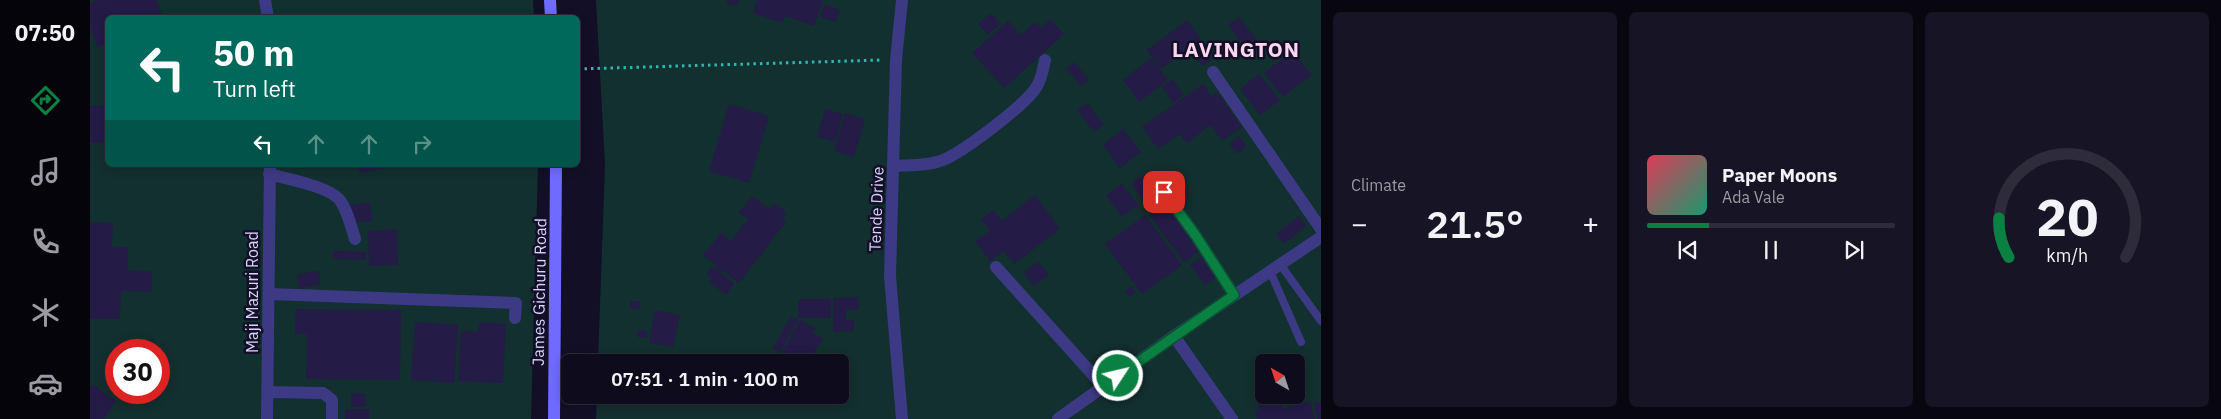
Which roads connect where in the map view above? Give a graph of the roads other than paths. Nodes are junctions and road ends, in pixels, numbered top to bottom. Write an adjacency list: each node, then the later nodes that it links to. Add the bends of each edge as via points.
1 (265, 0): 4 (street)
2 (550, 0): 5 (main road)
3 (902, 0): 8 (street, Tende Drive, via 896,60)
4 (268, 15)
5 (551, 15)
6 (1045, 60): 8 (street, via 1036,88 1014,110 961,150 927,164)
7 (1213, 72): 12 (street)
8 (893, 166): 28 (street, Tende Drive, via 890,276)
9 (556, 167): 27 (main road, James Gichuru Road)
10 (270, 169): 14 (street, via 338,199); 17 (street, Maji Mazuri Road)
11 (1164, 192): 18 (street)
12 (1321, 229)
13 (1321, 236): 16 (street)
14 (355, 239)
15 (996, 267): 23 (street)
16 (1275, 267): 18 (street); 20 (lane); 22 (lane)
17 (268, 294): 19 (street, via 516,303); 24 (street, Maji Mazuri Road)
18 (1234, 295): 21 (street)
19 (515, 318)
20 (1321, 321)
21 (1174, 336): 23 (street); 30 (street)
22 (1301, 342)
23 (1103, 386): 29 (street)
24 (268, 392): 25 (street, Maji Mazuri Road); 26 (street, via 323,393 332,400)
25 (267, 419)
26 (332, 419)
27 (554, 419)
28 (902, 419)
29 (1058, 419)
30 (1232, 419)

